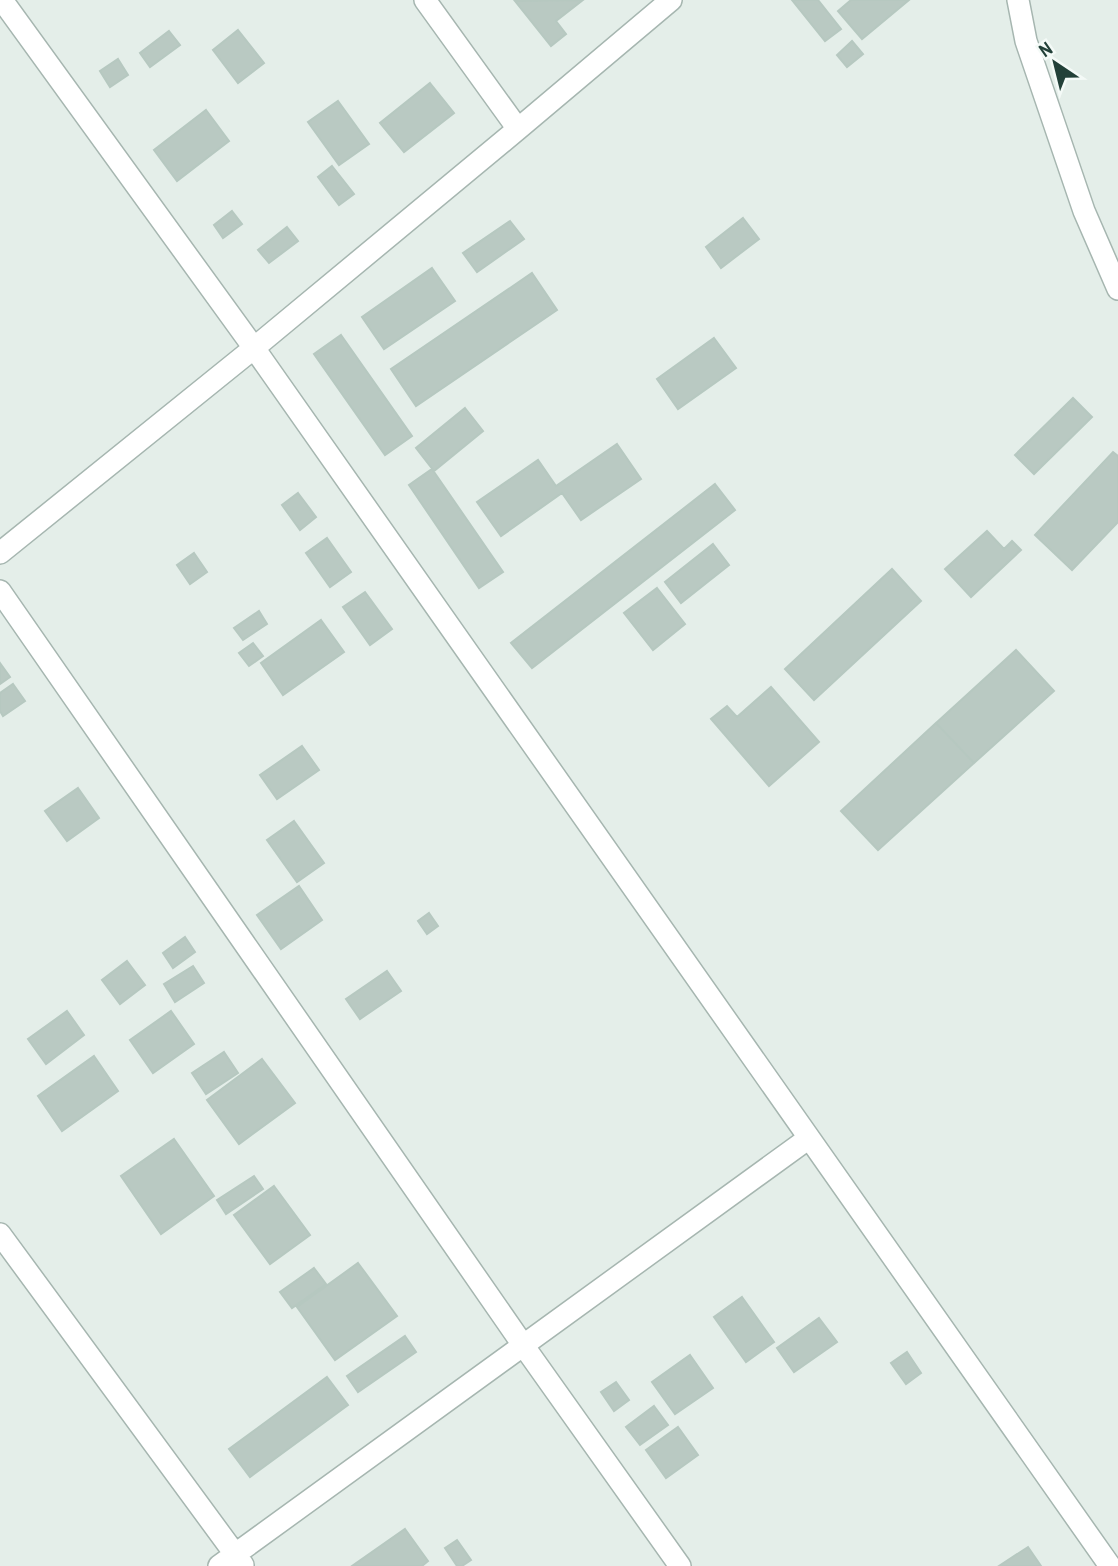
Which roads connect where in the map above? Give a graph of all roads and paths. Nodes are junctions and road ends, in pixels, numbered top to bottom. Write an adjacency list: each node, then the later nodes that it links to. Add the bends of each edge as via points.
1 (2, 0): 7 (street)
2 (425, 0): 5 (street)
3 (1018, 0): 6 (street, via 1026,41 1084,211)
4 (658, 4): 5 (street)
5 (519, 129): 7 (street)
6 (1118, 289)
7 (254, 348): 8 (street); 10 (street)
8 (0, 553)
9 (0, 591): 12 (street)
10 (809, 1138): 12 (street); 15 (street)
11 (0, 1234): 13 (street)
12 (523, 1346): 13 (street); 14 (street)
13 (233, 1562)
14 (680, 1566)
15 (1110, 1566)

